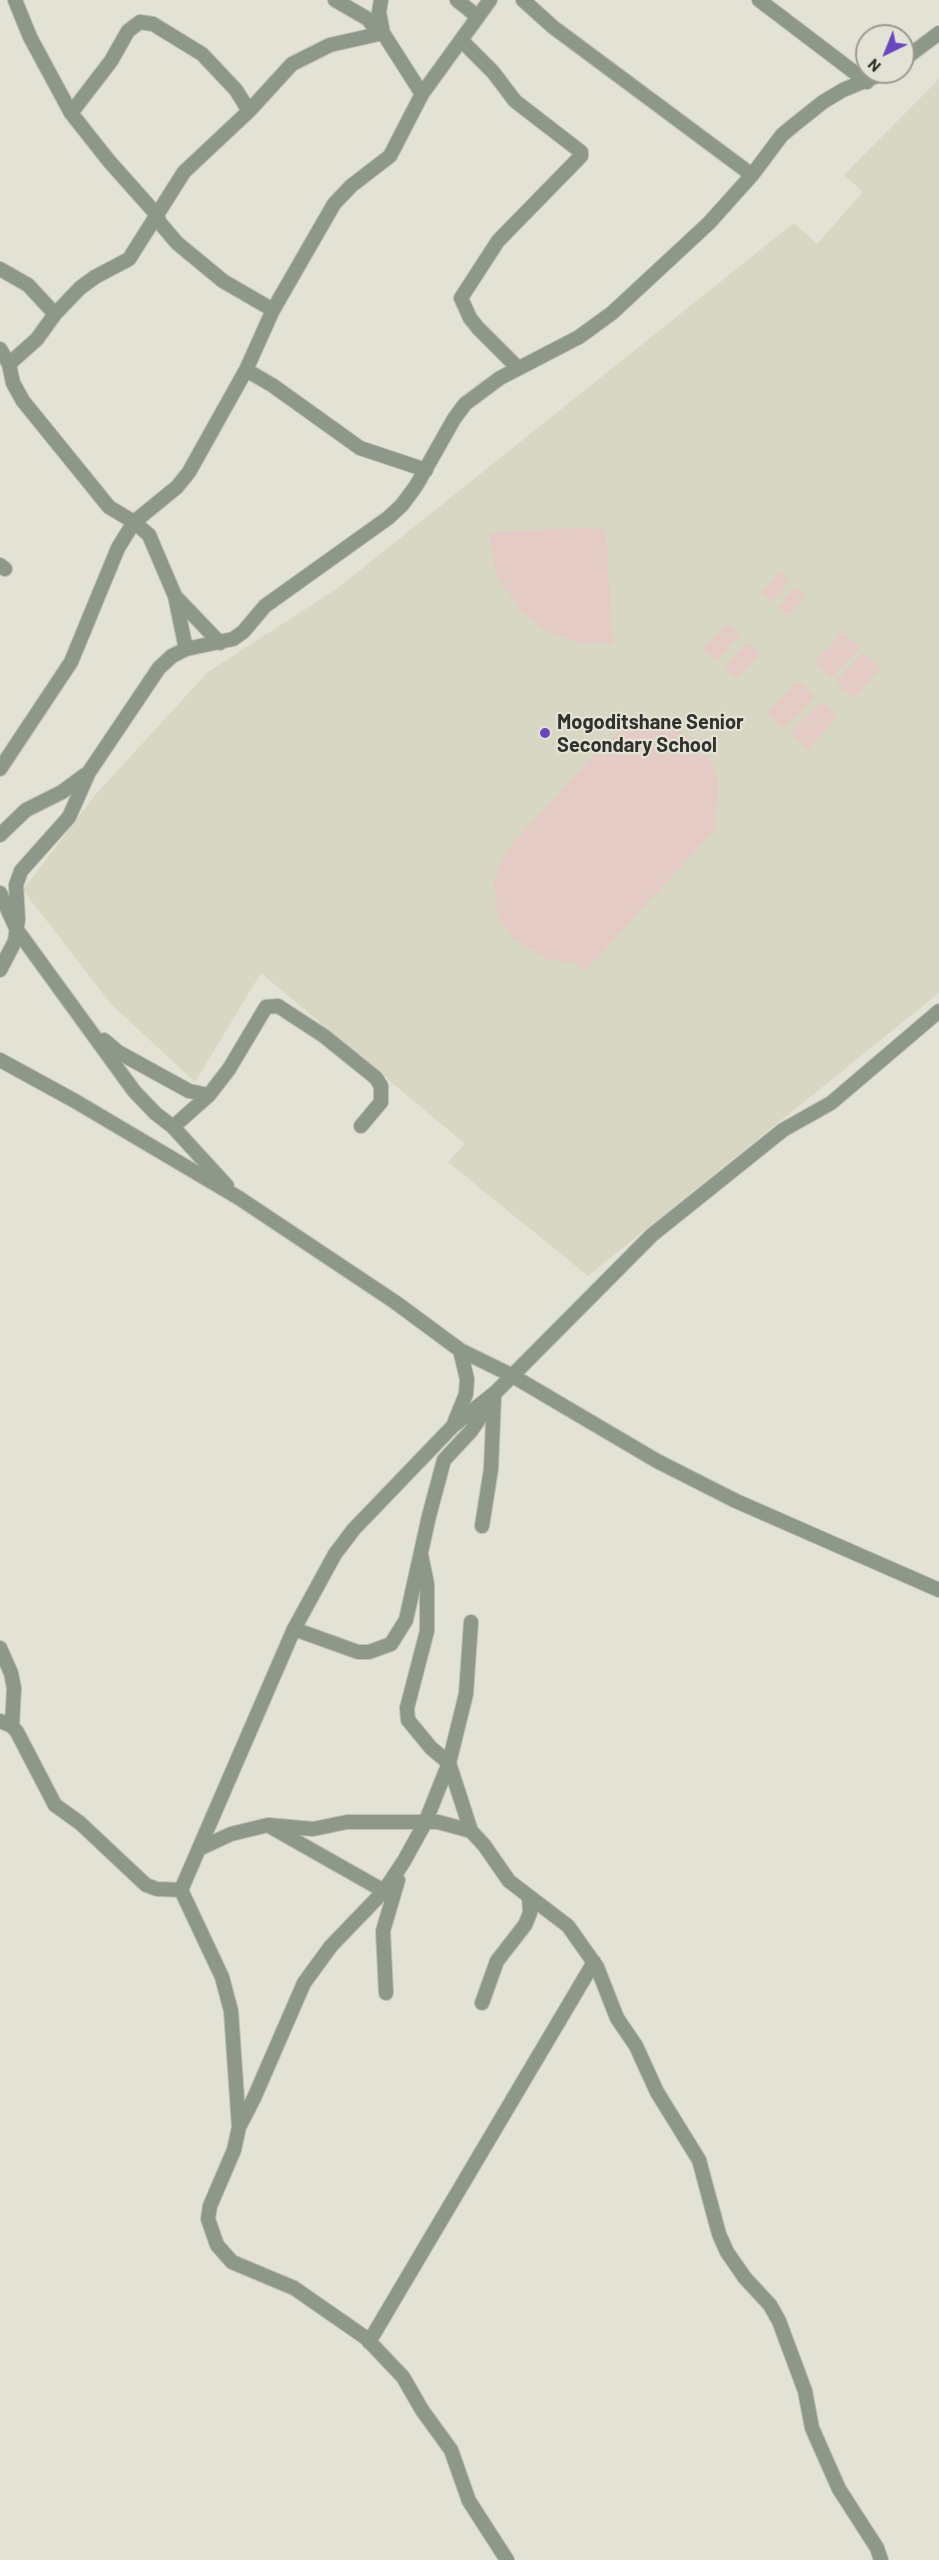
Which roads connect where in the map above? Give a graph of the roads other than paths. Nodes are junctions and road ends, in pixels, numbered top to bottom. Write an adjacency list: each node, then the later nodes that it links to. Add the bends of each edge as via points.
1 (15, 0): 17 (street)
2 (335, 0): 9 (street)
3 (381, 0): 9 (street)
4 (457, 0): 8 (street)
5 (490, 0): 8 (street)
6 (523, 0): 18 (street, via 553,27)
7 (759, 0): 13 (street)
8 (478, 18): 11 (street)
9 (381, 33): 15 (street); 16 (street, via 330,45 303,57)
10 (939, 33): 12 (street)
11 (462, 40): 15 (street); 25 (street, via 515,101 581,152 498,240 461,298 478,328)
12 (915, 51)
13 (855, 73)
14 (861, 84): 18 (street, via 823,102 782,135)
15 (422, 94): 21 (street, via 390,156 334,204)
16 (249, 111): 17 (street, via 236,90 202,54 153,24 140,21 128,31 111,61); 19 (street, via 184,172)
17 (71, 113): 19 (street)
18 (752, 175): 25 (street, via 709,223 612,313 579,336)
19 (157, 215): 21 (street, via 177,243 223,281); 22 (street, via 129,259 94,277)
20 (0, 269): 22 (street, via 28,285)
21 (273, 310): 26 (street)
22 (55, 314): 24 (street, via 37,339)
23 (0, 349): 24 (street)
24 (9, 364): 28 (street, via 23,401 109,507)
25 (518, 368): 27 (street, via 465,404)
26 (246, 370): 27 (street, via 360,448); 28 (street, via 184,480)
27 (426, 470): 30 (street, via 388,518 265,606 243,632)
28 (134, 522): 29 (street, via 149,535); 32 (street, via 114,555 71,662)
29 (175, 596): 30 (street); 31 (street)
30 (220, 643): 31 (street)
31 (186, 649): 33 (street, via 159,669)
32 (0, 768)
33 (89, 772): 34 (street, via 62,792 26,810); 36 (street, via 69,817 21,871)
34 (0, 835)
35 (0, 893): 36 (street)
36 (17, 930): 37 (street); 39 (street)
37 (0, 970)
38 (939, 1011): 46 (street, via 831,1103 783,1130 652,1235)
39 (88, 1028): 41 (street, via 118,1052 189,1090); 43 (street, via 134,1091)
40 (0, 1060): 44 (street)
41 (209, 1095): 42 (street, via 263,1010 278,1006 376,1077 381,1086 381,1102); 43 (street)
42 (361, 1126)
43 (173, 1127): 44 (street)
44 (239, 1198): 45 (street)
45 (460, 1350): 46 (street); 48 (street, via 467,1379 466,1394)
46 (511, 1375): 47 (street); 52 (street, via 692,1479)
47 (495, 1394): 48 (street); 49 (street, via 471,1431); 50 (street, via 491,1469)
48 (453, 1426): 49 (street); 54 (street, via 344,1541)
49 (444, 1460): 51 (street)
50 (482, 1526)
51 (421, 1555): 54 (street, via 406,1620 391,1644 358,1652); 57 (street, via 427,1584 427,1631 406,1714 411,1725)
52 (939, 1590)
53 (471, 1622): 57 (street, via 466,1694)
54 (294, 1629): 61 (street)
55 (0, 1648): 56 (street, via 14,1688)
56 (6, 1724): 63 (street, via 23,1742 55,1805 146,1885)
57 (449, 1763): 58 (street); 60 (street)
58 (425, 1823): 59 (street, via 347,1822 313,1829); 60 (street, via 445,1823); 62 (street)
59 (268, 1826): 61 (street, via 231,1834); 64 (street)
60 (471, 1831): 65 (street, via 509,1881)
61 (199, 1849): 63 (street)
62 (404, 1861): 64 (street); 67 (street, via 383,1930)
63 (181, 1890): 69 (street, via 230,2001)
64 (384, 1891): 69 (street, via 331,1946 304,1983)
65 (529, 1897): 66 (street, via 568,1926); 68 (street, via 530,1913 525,1925 497,1961)
66 (594, 1962): 70 (street); 72 (street, via 617,2018 640,2053 657,2092 694,2149 727,2252 770,2305 778,2321 805,2391 812,2428 839,2489)
67 (386, 1993)
68 (482, 2003)
69 (239, 2127): 70 (street, via 234,2150 210,2206 208,2219 217,2245 232,2262 294,2288)
70 (369, 2342): 71 (street, via 403,2377 451,2450 469,2501)
71 (507, 2560)
72 (881, 2560)

